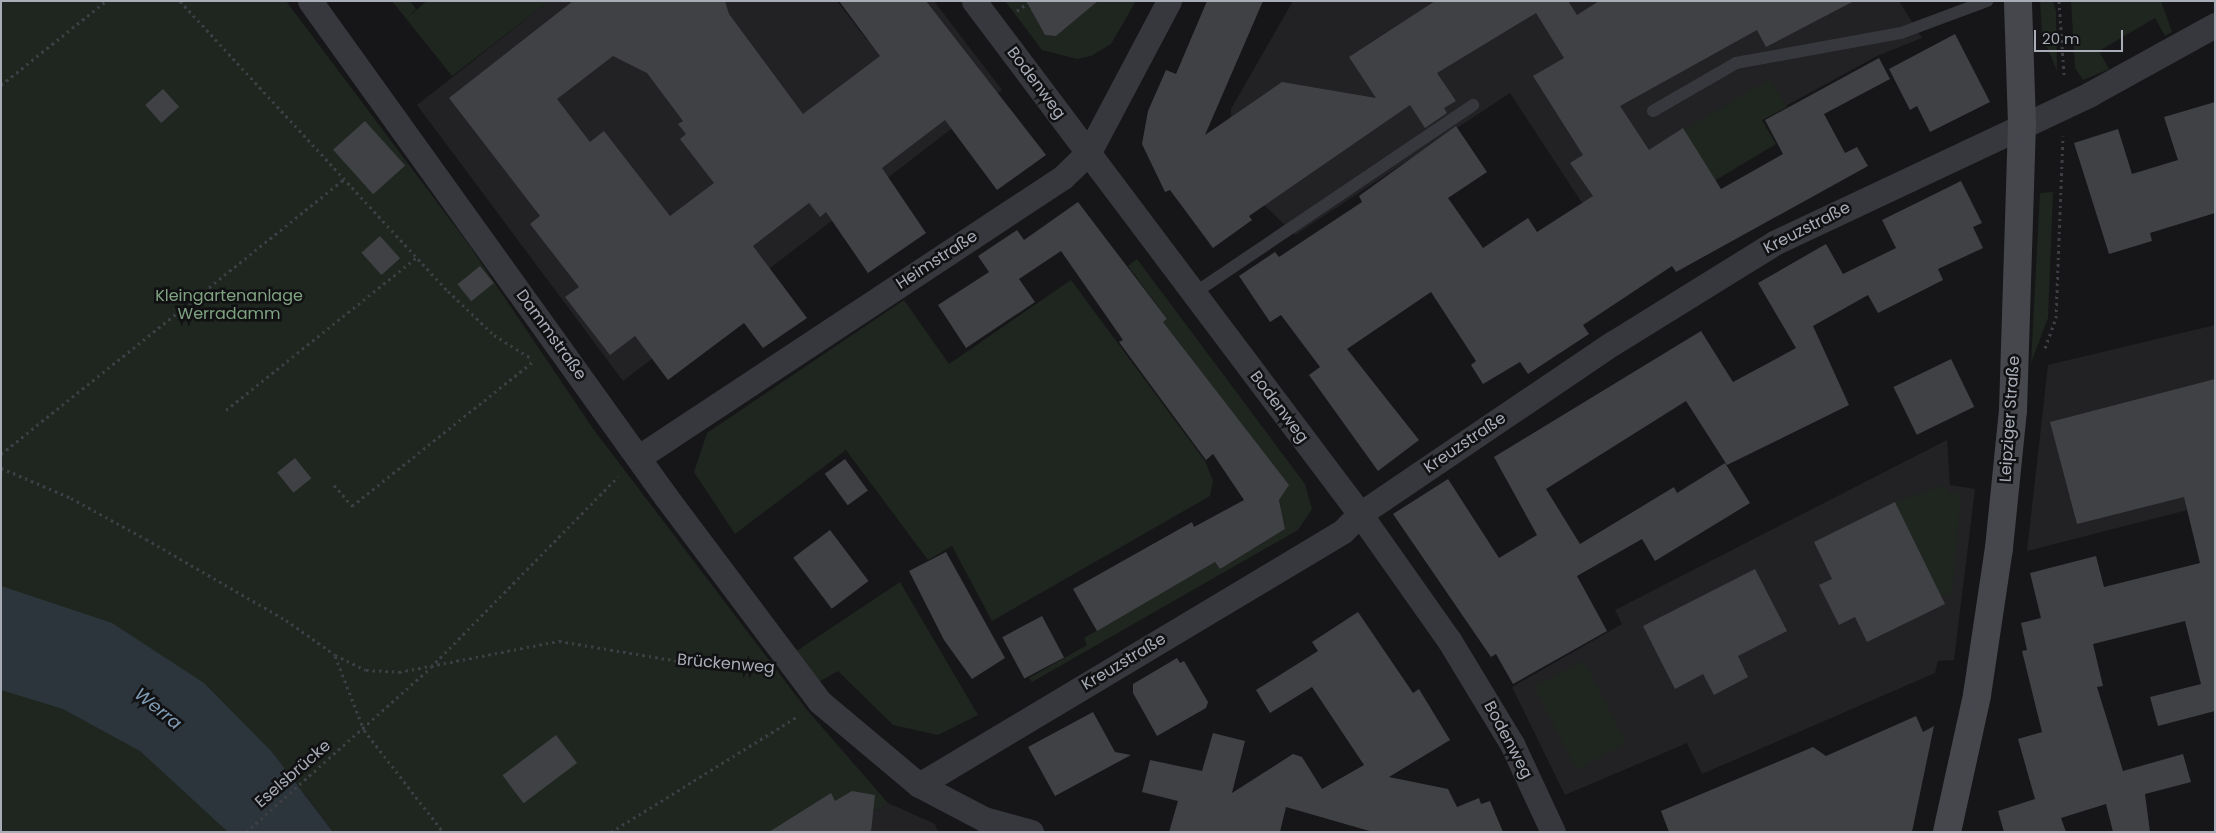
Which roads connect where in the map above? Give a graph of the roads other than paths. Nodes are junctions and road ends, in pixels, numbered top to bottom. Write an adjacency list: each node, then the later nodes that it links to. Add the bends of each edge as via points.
1 (310, 1): 12 (street, Dammstraße)
2 (974, 1): 10 (street, Bodenweg)
3 (1170, 1): 10 (street, Heimstraße)
4 (1987, 1): 8 (lane, via 1901,33 1736,63)
5 (2018, 1): 9 (main road, Leipziger Straße)
6 (2215, 25): 9 (street, Kreuzstraße, via 2064,106)
7 (1473, 105): 11 (lane)
8 (1653, 111)
9 (2022, 124): 13 (street, Kreuzstraße, via 1774,243 1613,343); 18 (main road, Leipziger Straße, via 2012,410 1999,548 1977,695)
10 (1089, 152): 11 (street, Bodenweg); 12 (street, Heimstraße, via 1063,177)
11 (1193, 294): 13 (street, Bodenweg)
12 (639, 458): 14 (street, Dammstraße)
13 (1360, 514): 15 (street, Kreuzstraße, via 1343,531); 17 (street, Bodenweg, via 1489,702)
14 (791, 669): 15 (street, Brückenweg, via 820,702)
15 (919, 785): 16 (street, Brückenweg, via 984,819)
16 (1032, 832)
17 (1553, 832)
18 (1947, 832)

